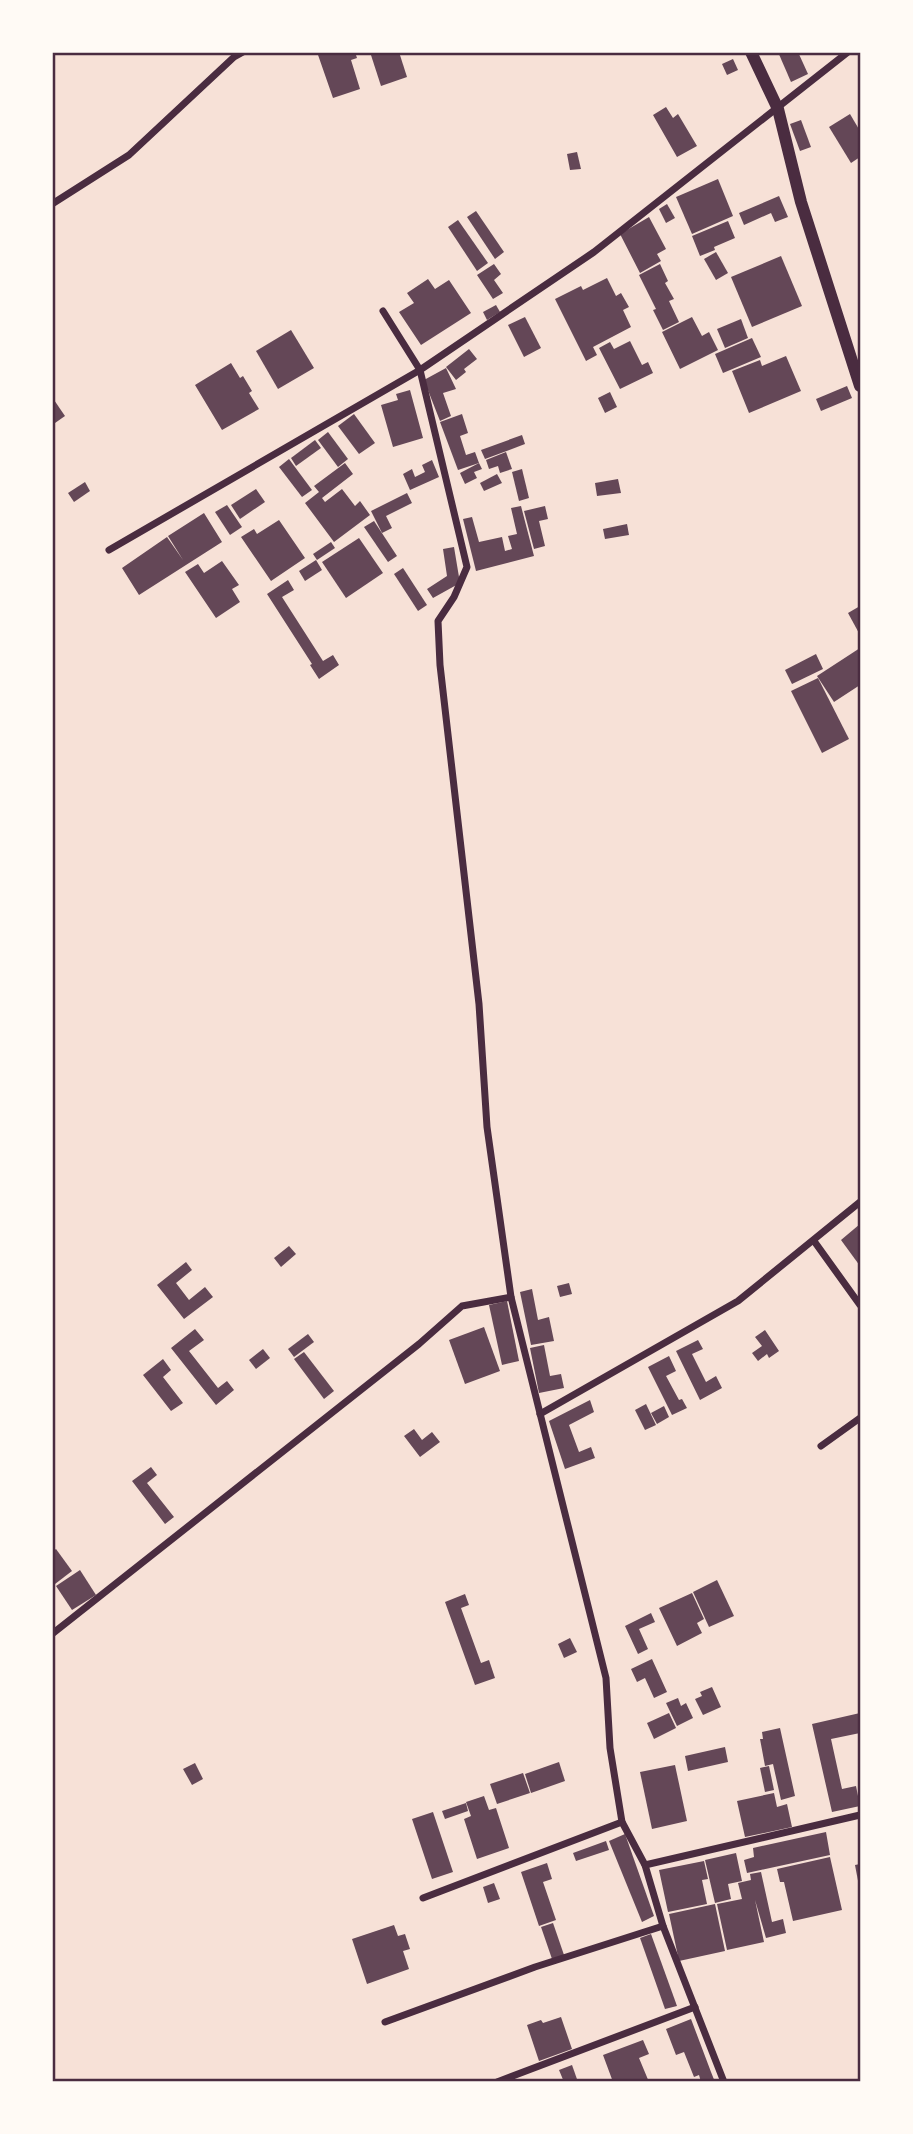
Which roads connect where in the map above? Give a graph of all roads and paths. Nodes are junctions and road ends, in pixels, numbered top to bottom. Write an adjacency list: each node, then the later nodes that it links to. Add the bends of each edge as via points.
1 (243, 52): 4 (street)
2 (751, 52): 5 (street)
3 (848, 52): 5 (street)
4 (234, 55): 6 (street, via 129,155)
5 (778, 109): 8 (street, via 594,252); 9 (street, via 801,202)
6 (52, 204)
7 (383, 311): 8 (street)
8 (420, 370): 10 (street); 13 (street, via 467,568 438,621 438,632 487,1128)
9 (860, 386)
10 (109, 550)
11 (860, 1202): 12 (street)
12 (814, 1241): 14 (street); 15 (street, via 738,1301)
13 (511, 1297): 15 (street); 18 (street, via 462,1306)
14 (860, 1305)
15 (540, 1414): 20 (street, via 606,1678 610,1748)
16 (860, 1418): 17 (street)
17 (821, 1446)
18 (52, 1634)
19 (860, 1815): 21 (street)
20 (622, 1822): 21 (street); 22 (street)
21 (645, 1864): 23 (street)
22 (424, 1898)
23 (663, 1926): 24 (street); 25 (street)
24 (695, 2007): 26 (street); 27 (street)
25 (385, 2022)
26 (497, 2081)
27 (724, 2081)

